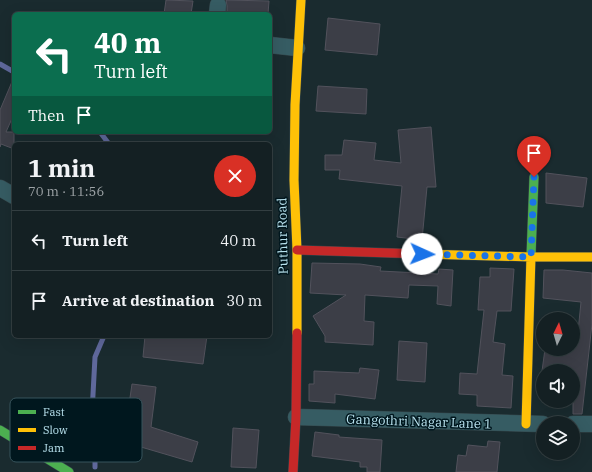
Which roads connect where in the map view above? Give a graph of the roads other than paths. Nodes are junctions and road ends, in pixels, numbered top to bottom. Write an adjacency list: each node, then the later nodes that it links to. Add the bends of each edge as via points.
1 (301, 0): 3 (street, Puthur Road)
2 (272, 45): 3 (street)
3 (297, 48): 7 (street, Puthur Road, via 294,180)
4 (534, 177): 8 (street)
5 (0, 188): 6 (street)
6 (12, 195)
7 (297, 250): 8 (street); 10 (street, Puthur Road)
8 (531, 257): 9 (street); 11 (street)
9 (592, 257)
10 (296, 417): 11 (street, Gangothri Nagar Lane 1); 19 (street, Puthur Road)
11 (526, 424): 12 (street, Gangothri Nagar Lane 1)
12 (536, 424)
13 (580, 424): 14 (street)
14 (592, 424)
15 (0, 430): 16 (street)
16 (10, 436)
17 (53, 462): 18 (street)
18 (69, 472)
19 (292, 472)

